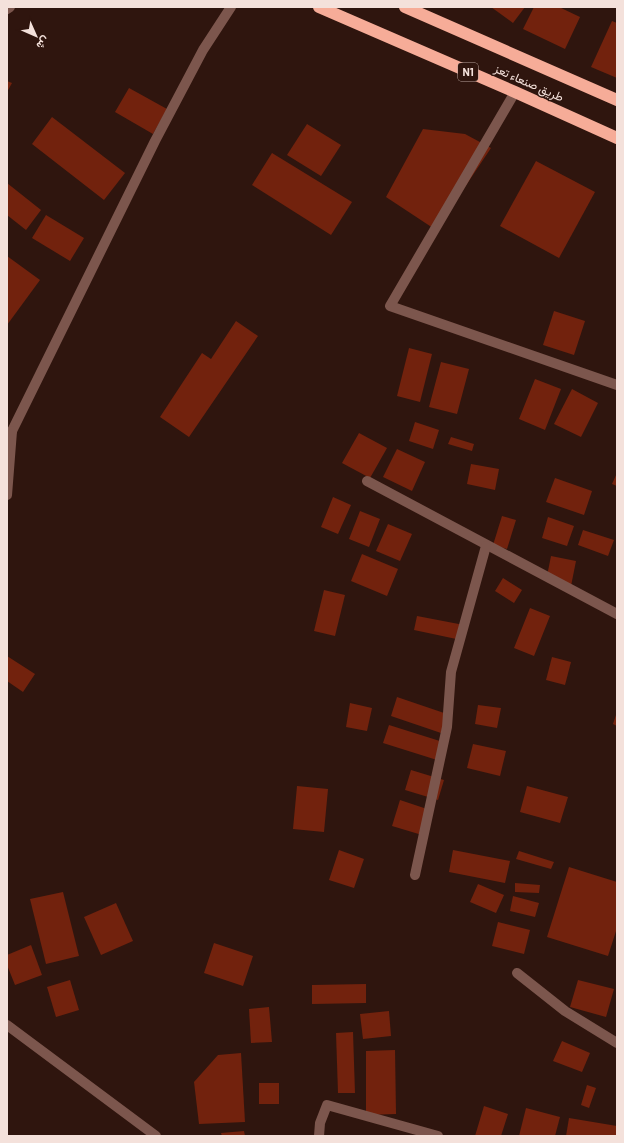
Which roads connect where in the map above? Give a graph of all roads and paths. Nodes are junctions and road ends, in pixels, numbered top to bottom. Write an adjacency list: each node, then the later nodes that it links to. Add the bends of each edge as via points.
1 (10, 7): 5 (street)
2 (231, 7): 10 (street, via 203,50 155,141)
3 (319, 7): 6 (highway, طريق صنعاء تعز / N1)
4 (405, 7): 7 (highway, طريق صنعاء تعز)
5 (7, 9)
6 (515, 92): 8 (highway, طريق صنعاء تعز / N1); 9 (street, via 390,306)
7 (617, 100)
8 (617, 138)
9 (617, 385)
10 (10, 434): 12 (street)
11 (367, 481): 13 (street)
12 (7, 495)
13 (486, 546): 14 (street); 15 (street, via 452,672 447,727)
14 (617, 614)
15 (415, 875)
16 (517, 973): 18 (street, via 565,1011)
17 (7, 1025): 19 (street)
18 (617, 1043)
19 (156, 1136)
20 (319, 1136): 21 (street, via 320,1123 327,1105)
21 (438, 1136)

